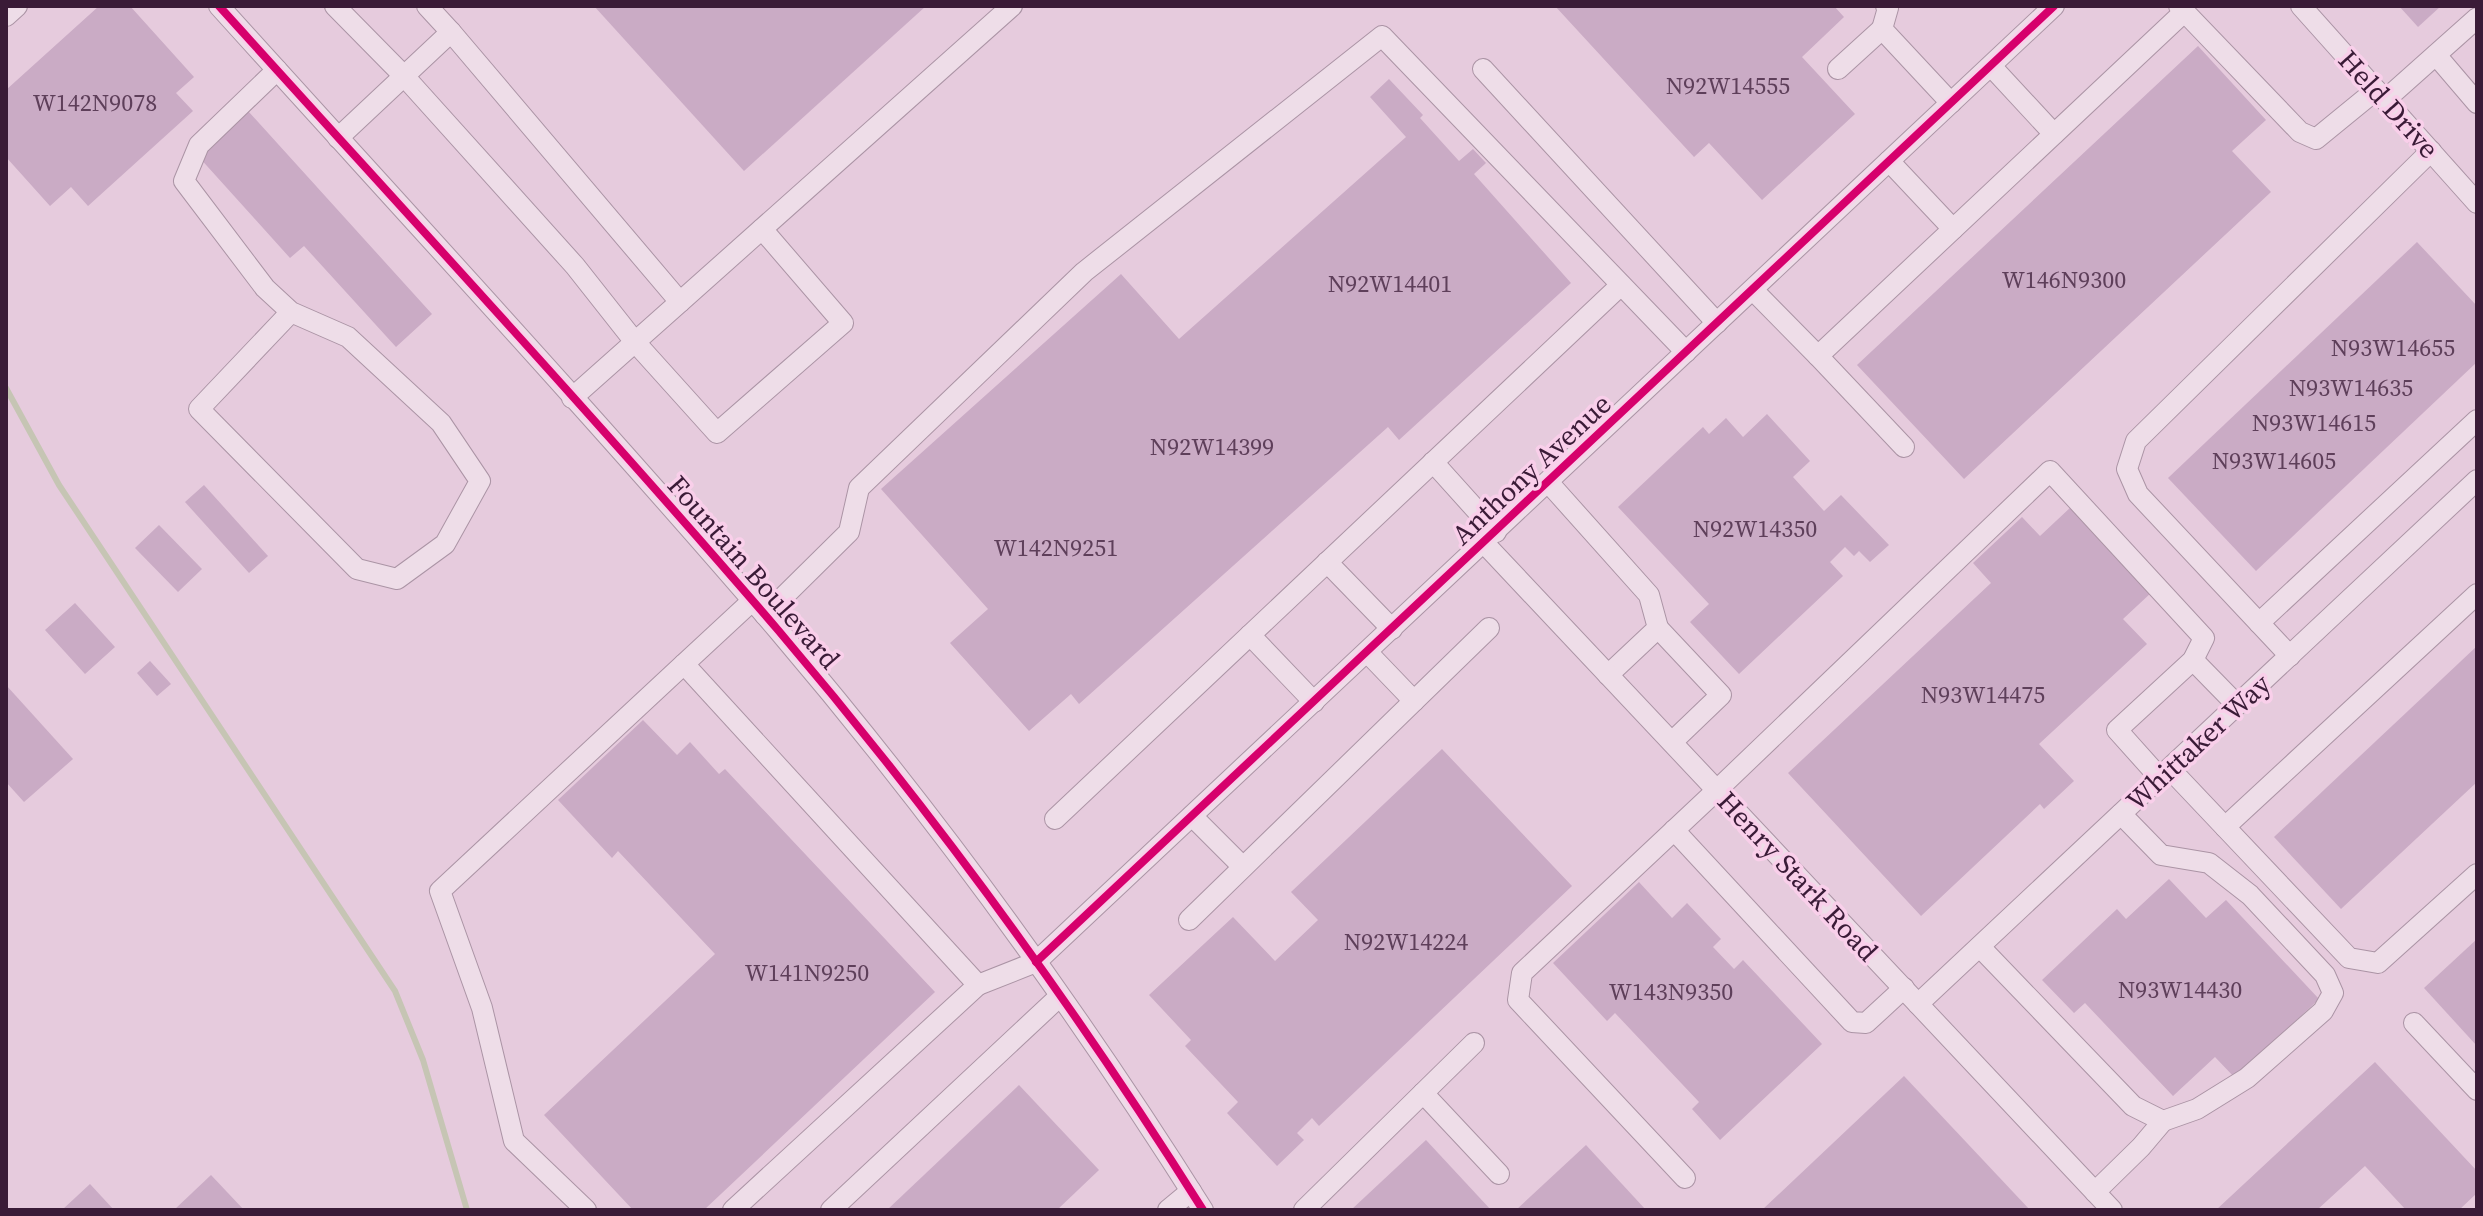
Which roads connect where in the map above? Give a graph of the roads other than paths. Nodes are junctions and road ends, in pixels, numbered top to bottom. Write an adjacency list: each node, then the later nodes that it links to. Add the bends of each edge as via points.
1 (17, 6): 10 (street)
2 (219, 6): 18 (street, Fountain Boulevard)
3 (335, 6): 19 (street)
4 (427, 6): 13 (street)
5 (1012, 6): 28 (street)
6 (1886, 6): 12 (street)
7 (2054, 6): 15 (street, Anthony Avenue)
8 (2301, 6): 20 (street, Held Drive)
9 (2181, 9): 20 (street, via 2300,132 2316,139); 23 (street)
10 (6, 16)
11 (2477, 18): 14 (street)
12 (1882, 29): 17 (street); 21 (street)
13 (451, 32): 19 (street); 32 (street)
14 (2436, 55): 20 (street); 22 (street)
15 (1991, 66): 21 (street, Anthony Avenue); 23 (street)
16 (1483, 69): 34 (street)
17 (1838, 69)
18 (277, 70): 24 (street, Fountain Boulevard); 33 (street, via 199,145 184,181 265,288)
19 (404, 76): 24 (street); 35 (street, via 575,266)
20 (2381, 95): 25 (street, Held Drive)
21 (1951, 103): 26 (street, Anthony Avenue)
22 (2477, 103)
23 (2054, 134): 29 (street)
24 (338, 138): 38 (street, Fountain Boulevard)
25 (2431, 151): 27 (street, Held Drive); 48 (street, via 2136,441 2127,469 2138,494)
26 (1889, 161): 29 (street); 31 (street, Anthony Avenue)
27 (2477, 203)
28 (762, 229): 32 (street); 35 (street, via 843,323 832,333 717,433)
29 (1953, 229): 37 (street)
30 (1621, 285): 36 (street); 41 (street); 47 (street, via 1382,36 1084,272 859,488 849,532)
31 (1753, 290): 34 (street, Anthony Avenue); 37 (street)
32 (680, 302): 35 (street)
33 (291, 312): 33 (street, via 348,337 441,423 480,481 445,544 397,579 357,569 199,409)
34 (1717, 323): 36 (street, Anthony Avenue)
35 (635, 342): 38 (street)
36 (1686, 352): 43 (street, Anthony Avenue)
37 (1818, 356): 40 (street)
38 (572, 398): 47 (street, Fountain Boulevard)
39 (2477, 420): 48 (street)
40 (1904, 447)
41 (1433, 462): 44 (street, Henry Stark Road); 45 (street)
42 (2477, 480): 54 (street, Whittaker Way)
43 (1548, 482): 44 (street, Anthony Avenue); 50 (street, via 1649,595)
44 (1490, 537): 51 (street, Anthony Avenue); 57 (street, Henry Stark Road)
45 (1327, 562): 51 (street); 52 (street)
46 (2477, 594): 67 (street)
47 (758, 608): 56 (street); 73 (street, Fountain Boulevard, via 895,774)
48 (2259, 623): 54 (street)
49 (1489, 628): 58 (street)
50 (1658, 628): 57 (street); 61 (street, via 1721,695)
51 (1392, 629): 53 (street, Anthony Avenue)
52 (1250, 635): 59 (street); 66 (street)
53 (1367, 652): 58 (street); 59 (street, Anthony Avenue)
54 (2290, 656): 60 (street, Whittaker Way)
55 (2193, 660): 60 (street); 62 (street, via 2117,730); 63 (street, via 2204,638 2050,471)
56 (684, 664): 74 (street); 87 (street, via 440,891 482,1008 514,1141)
57 (1608, 675): 61 (street, Henry Stark Road)
58 (1414, 701): 69 (street)
59 (1314, 702): 65 (street, Anthony Avenue)
60 (2237, 705): 62 (street, Whittaker Way)
61 (1672, 742): 63 (street, Henry Stark Road)
62 (2165, 774): 64 (street, Whittaker Way); 67 (street)
63 (1717, 790): 68 (street); 75 (street, Henry Stark Road)
64 (2121, 814): 72 (street, Whittaker Way); 82 (street, via 2161,855 2209,863 2250,895 2325,975 2333,993 2323,1011 2247,1078 2197,1109)
65 (1192, 816): 69 (street); 73 (street, Anthony Avenue)
66 (1055, 819)
67 (2225, 827): 70 (street, via 2349,958 2378,963)
68 (1674, 830): 75 (street, via 1852,1022 1866,1023); 84 (street, via 1522,973 1518,1000)
69 (1243, 867): 71 (street)
70 (2477, 874)
71 (1189, 920)
72 (1980, 947): 77 (street, Whittaker Way); 82 (street, via 2133,1106)
73 (1036, 962): 74 (street); 76 (street, Fountain Boulevard)
74 (978, 985): 88 (street)
75 (1904, 988): 77 (street, Henry Stark Road)
76 (1060, 996): 85 (street, Fountain Boulevard); 89 (street)
77 (1918, 1004): 86 (street, Henry Stark Road)
78 (2414, 1023): 80 (street)
79 (1474, 1043): 81 (street)
80 (2477, 1090)
81 (1423, 1093): 83 (street); 92 (street)
82 (2163, 1121): 86 (street)
83 (1499, 1174)
84 (1685, 1178)
85 (1191, 1191): 90 (street); 91 (street, Fountain Boulevard)
86 (2095, 1192): 93 (street, Henry Stark Road)
87 (586, 1210)
88 (733, 1210)
89 (831, 1210)
90 (1168, 1210)
91 (1203, 1210)
92 (1304, 1210)
93 (2112, 1210)

